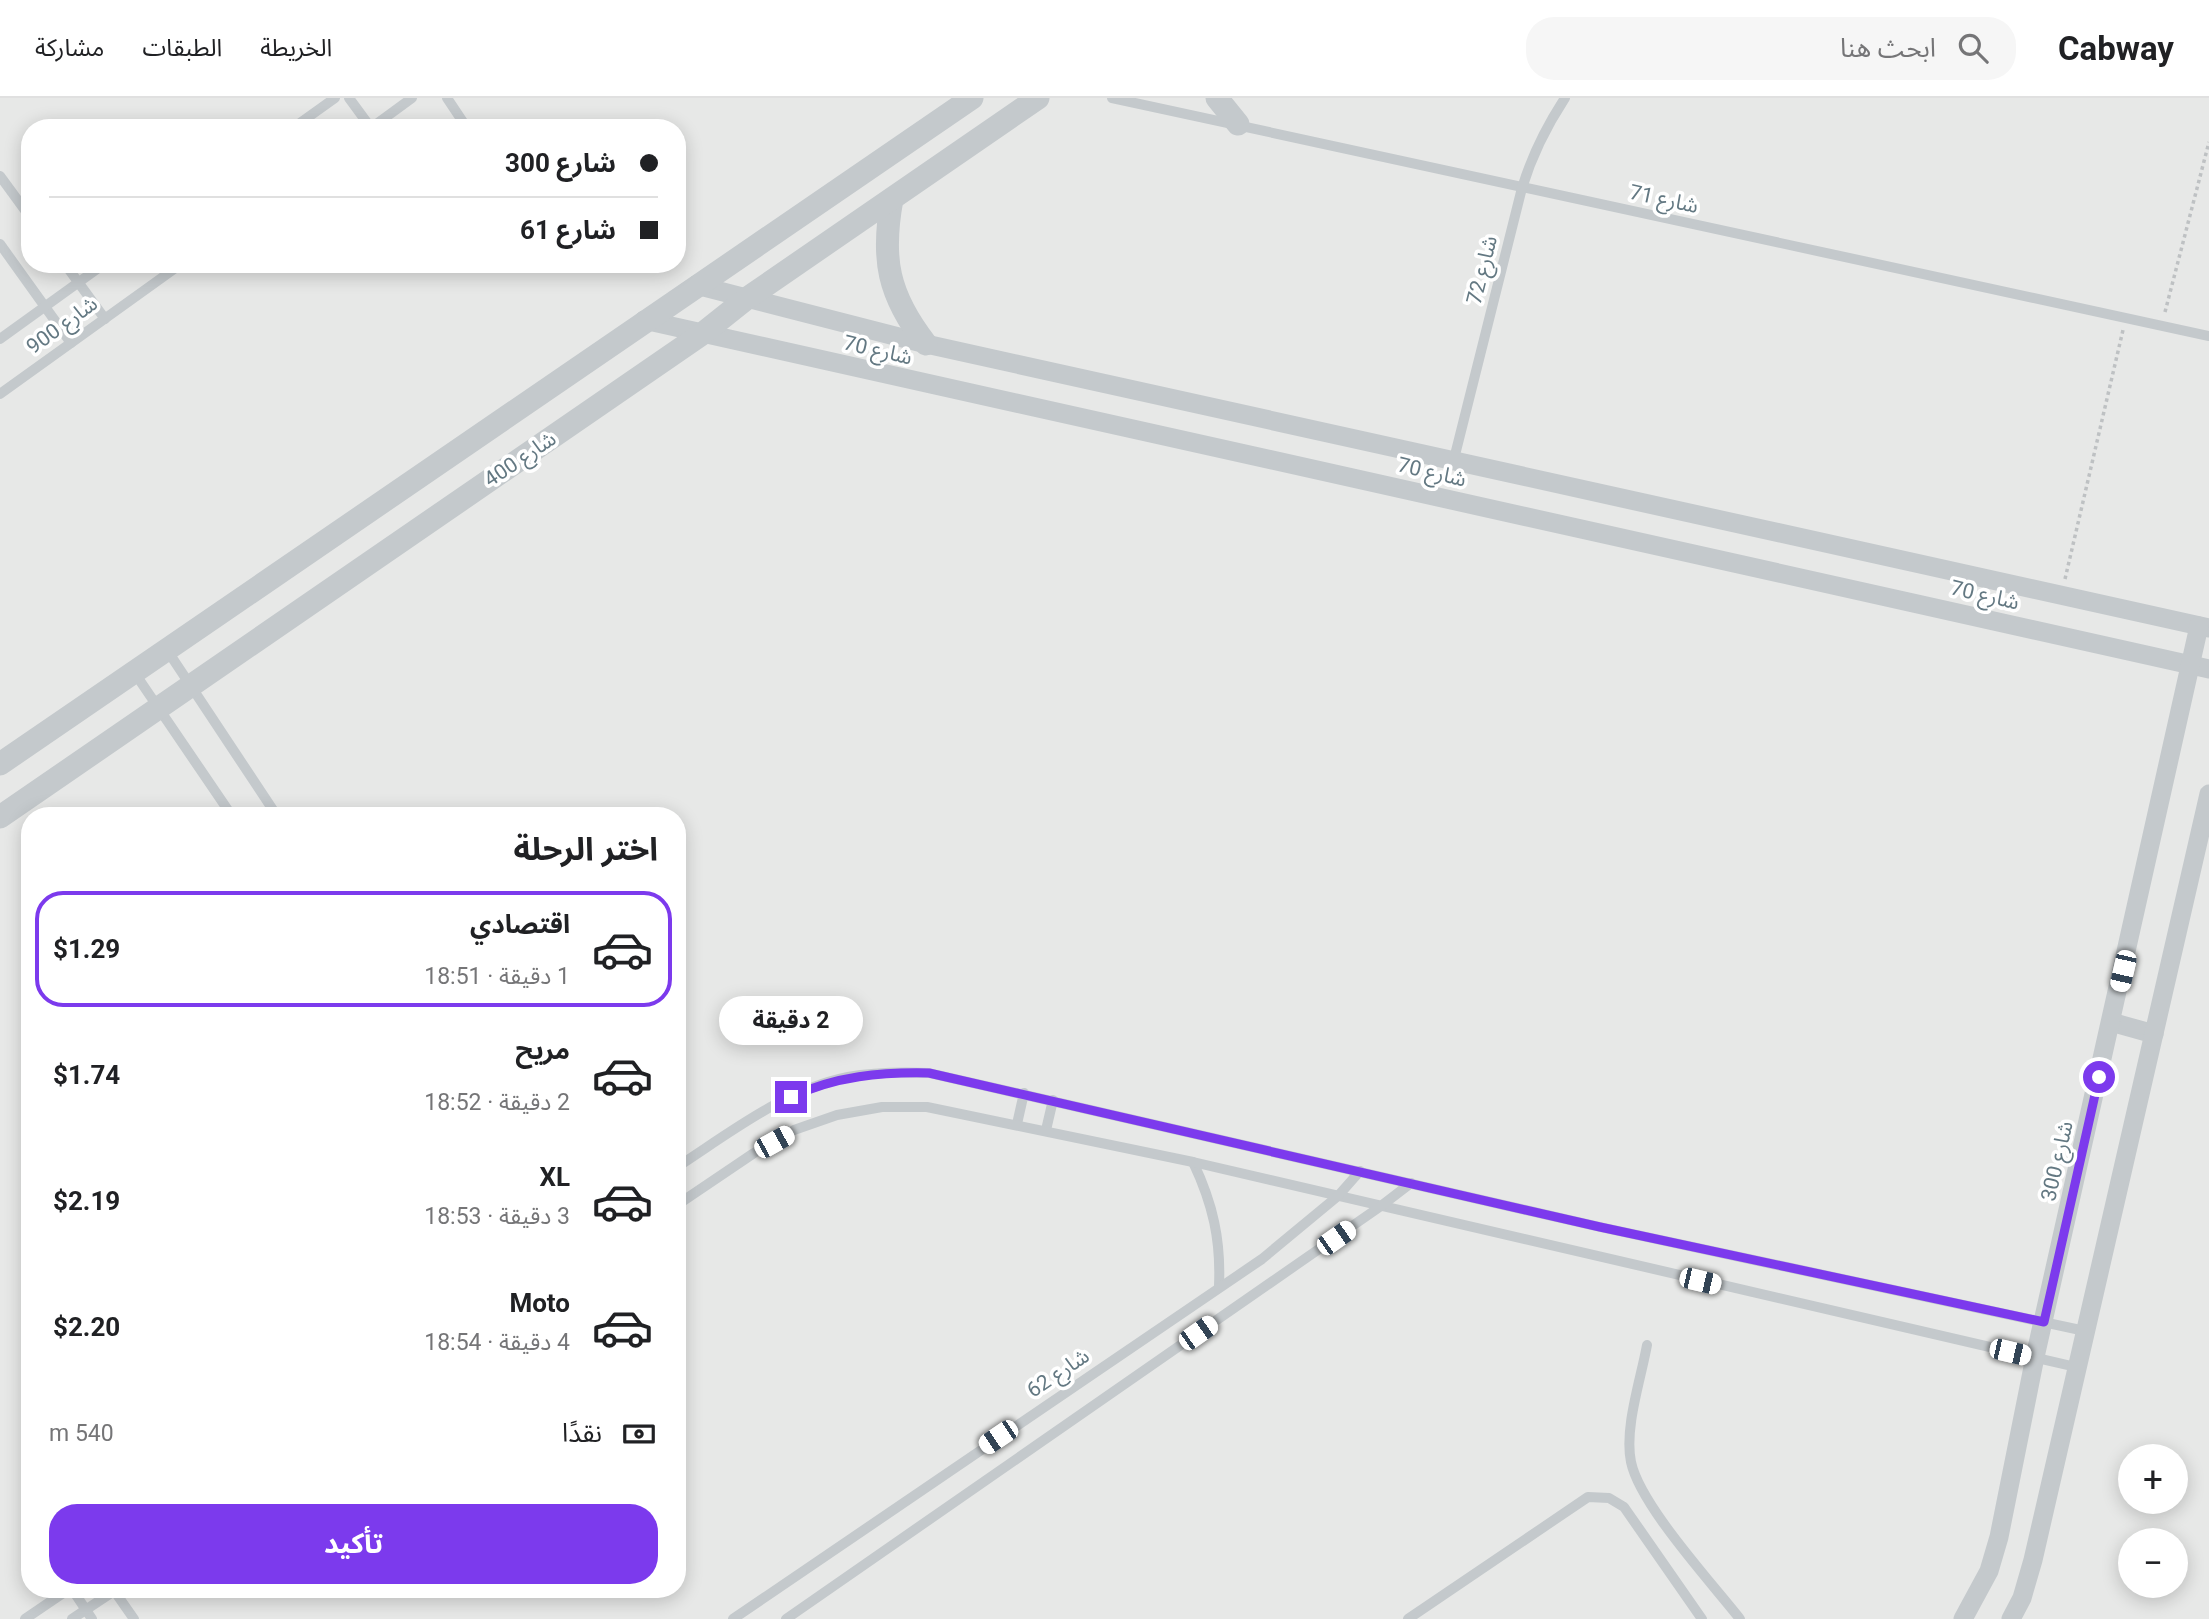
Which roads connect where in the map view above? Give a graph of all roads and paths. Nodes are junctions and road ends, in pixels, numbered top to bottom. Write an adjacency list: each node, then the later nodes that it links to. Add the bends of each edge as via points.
1 (335, 98): 10 (lane)
2 (349, 98): 11 (lane)
3 (412, 98): 12 (lane)
4 (447, 98): 13 (lane)
5 (972, 98): 25 (street, شارع 400)
6 (1038, 98): 18 (street, شارع 400)
7 (1112, 98): 14 (lane, شارع 71)
8 (1217, 98): 14 (street)
9 (1565, 98): 17 (lane, شارع 72, via 1532,156)
10 (306, 119)
11 (364, 119)
12 (383, 119)
13 (461, 119)
14 (1238, 124): 17 (lane, شارع 71)
15 (2209, 142): 31 (path)
16 (0, 176): 19 (lane)
17 (1522, 188): 28 (lane, شارع 71); 38 (lane, شارع 72)
18 (892, 199): 26 (street, شارع 400); 36 (street, via 887,263 898,302)
19 (21, 205)
20 (0, 244): 27 (lane)
21 (71, 273): 24 (lane)
22 (92, 273): 24 (lane, شارع 900)
23 (168, 273): 29 (lane, شارع 900)
24 (78, 283): 27 (lane, شارع 900); 29 (lane)
25 (696, 285): 26 (street, شارع 70); 30 (street, شارع 400)
26 (746, 299): 32 (street, شارع 400); 36 (street, شارع 70)
27 (45, 307): 34 (lane, شارع 900); 35 (lane)
28 (2125, 318): 31 (lane, شارع 71); 39 (path)
29 (105, 319): 35 (lane, شارع 900)
30 (645, 320): 32 (street, شارع 70); 41 (street, شارع 400)
31 (2161, 326): 33 (lane, شارع 71)
32 (702, 334): 42 (street, شارع 70); 44 (street, شارع 400)
33 (2209, 336)
34 (0, 339)
35 (71, 343): 37 (lane, شارع 900)
36 (926, 344): 38 (street, شارع 70)
37 (0, 394)
38 (1454, 459): 39 (street, شارع 70)
39 (2061, 594): 40 (street, شارع 70)
40 (2204, 627): 42 (street, شارع 300)
41 (166, 649): 43 (street, شارع 400); 44 (lane)
42 (2200, 667): 52 (street, شارع 300)
43 (134, 671): 45 (lane); 46 (street, شارع 400)
44 (190, 685): 45 (street, شارع 400); 49 (lane)
45 (158, 707): 48 (lane); 50 (street, شارع 400)
46 (0, 764)
47 (2209, 794): 51 (street)
48 (226, 807)
49 (271, 807)
50 (0, 817)
51 (2202, 851): 53 (street)
52 (2111, 1022): 53 (street); 66 (street, شارع 300)
53 (2154, 1034): 67 (street)
54 (1024, 1093): 55 (lane); 56 (lane); 58 (lane, via 929,1073 848,1077 772,1105)
55 (1053, 1100): 57 (lane); 60 (lane)
56 (1017, 1124): 57 (lane); 63 (lane, via 928,1107 882,1107 837,1115 794,1130)
57 (1046, 1130): 59 (lane)
58 (686, 1161)
59 (1193, 1162): 62 (lane); 65 (lane, via 1217,1222)
60 (1360, 1171): 61 (lane); 62 (lane, شارع 62)
61 (1411, 1183): 64 (lane); 66 (lane)
62 (1338, 1196): 64 (lane); 65 (lane, شارع 62, via 1272,1251)
63 (686, 1199)
64 (1381, 1206): 69 (lane); 81 (lane)
65 (1219, 1286): 80 (lane, شارع 62)
66 (2044, 1322): 67 (lane); 69 (street, شارع 300)
67 (2085, 1331): 70 (street)
68 (1647, 1345): 84 (lane, via 1630,1434 1635,1473 1654,1508)
69 (2035, 1357): 70 (lane); 85 (street, شارع 300, via 1999,1538 1989,1571)
70 (2076, 1367): 86 (street, via 2033,1560)
71 (57, 1598): 76 (lane)
72 (78, 1598): 75 (lane)
73 (103, 1598): 75 (lane)
74 (120, 1598): 79 (lane)
75 (86, 1609): 77 (lane); 78 (lane)
76 (25, 1619)
77 (72, 1619)
78 (92, 1619)
79 (134, 1619)
80 (733, 1619)
81 (786, 1619)
82 (1408, 1619): 83 (lane, via 1588,1497 1609,1498 1623,1507)
83 (1702, 1619)
84 (1740, 1619)
85 (1963, 1619)
86 (2011, 1619)

